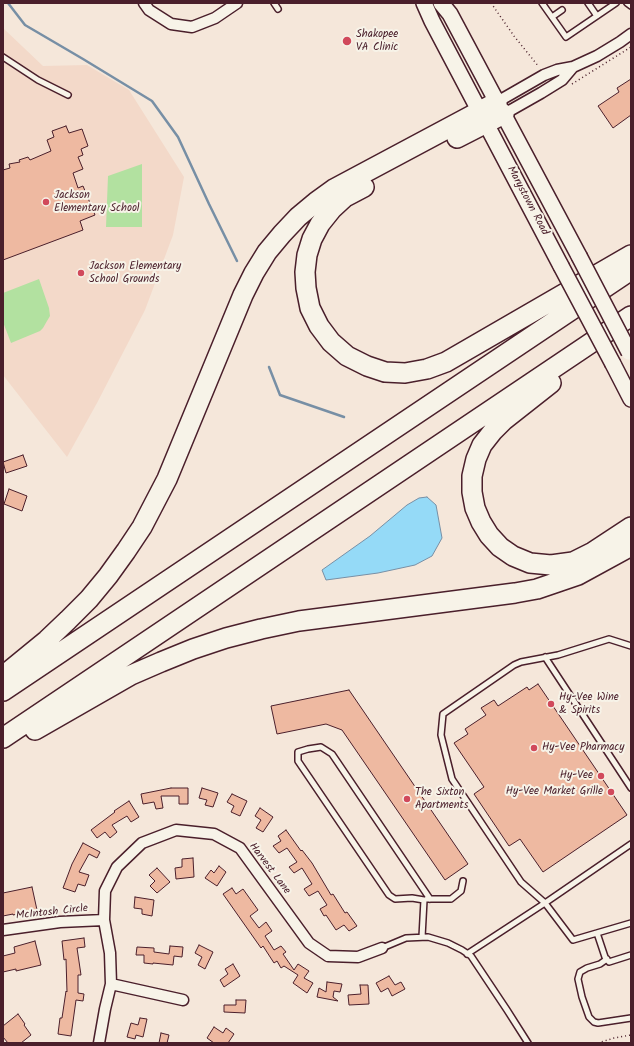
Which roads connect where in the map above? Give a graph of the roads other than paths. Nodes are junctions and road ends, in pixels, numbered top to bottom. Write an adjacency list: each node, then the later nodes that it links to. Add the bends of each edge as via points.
1 (144, 3): 2 (street, via 149,10 171,24 192,27 215,18)
2 (237, 3)
3 (274, 3): 11 (lane)
4 (424, 3): 20 (main road, Marystown Road)
5 (441, 3): 19 (main road, Marystown Road, via 450,14)
6 (542, 3): 14 (lane)
7 (588, 3): 13 (lane)
8 (616, 3): 13 (lane)
9 (627, 3): 10 (lane)
10 (631, 6)
11 (278, 9)
12 (562, 10): 14 (lane)
13 (597, 16): 14 (lane, via 566,38)
14 (552, 17)
15 (631, 34): 17 (street, via 597,56)
16 (3, 57): 18 (lane, via 38,80)
17 (572, 67): 19 (street, via 544,76); 19 (street, via 562,80 541,93)
18 (68, 95)
19 (500, 108): 20 (highway); 25 (main road, Marystown Road, bridge)
20 (482, 117): 21 (highway, via 345,197 332,208 320,224 307,255 306,288 310,308 331,342 347,356 385,372 405,373 427,369 446,362); 26 (main road, Marystown Road, bridge); 31 (highway, via 334,190 298,217 282,234 267,252 243,295 167,479 142,527 90,599 47,640)
21 (631, 255)
22 (631, 270): 32 (highway)
23 (631, 316): 33 (highway)
24 (631, 321): 27 (highway, via 493,431 482,445 476,459 472,492 480,522 489,535 513,556 530,563 552,566 573,562)
25 (630, 354)
26 (631, 399)
27 (631, 528)
28 (631, 546): 34 (highway, via 578,575 537,589 299,621 226,638 131,675)
29 (631, 646): 30 (lane, via 609,639)
30 (545, 657): 35 (lane); 39 (lane, via 514,665 443,714 441,735 452,779 521,882)
31 (3, 676)
32 (3, 691)
33 (3, 738)
34 (3, 749)
35 (631, 788)
36 (631, 844): 39 (lane)
37 (463, 881): 38 (lane, via 461,891 451,899)
38 (427, 899): 38 (lane, via 395,899 389,895 298,761 298,752 321,747 332,754); 44 (lane)
39 (545, 903): 43 (lane, via 573,940); 46 (lane)
40 (104, 920): 42 (street, McIntosh Circle, via 60,922); 45 (street, Harvest Lane, via 105,891 117,867 142,843 176,830 214,834 240,848 309,943 328,956 358,957); 49 (street, Harvest Lane, via 110,953)
41 (631, 923): 43 (lane)
42 (3, 930)
43 (597, 933): 48 (lane)
44 (422, 937): 45 (lane, via 406,938); 46 (lane, via 448,943)
45 (382, 948)
46 (467, 954): 53 (lane, via 471,956)
47 (631, 955): 48 (lane, via 609,962)
48 (607, 959): 51 (lane, via 580,972 578,980 589,1017 598,1023)
49 (110, 984): 50 (street); 52 (street, Harvest Lane)
50 (183, 1000)
51 (631, 1018)
52 (99, 1043)
53 (528, 1043)

